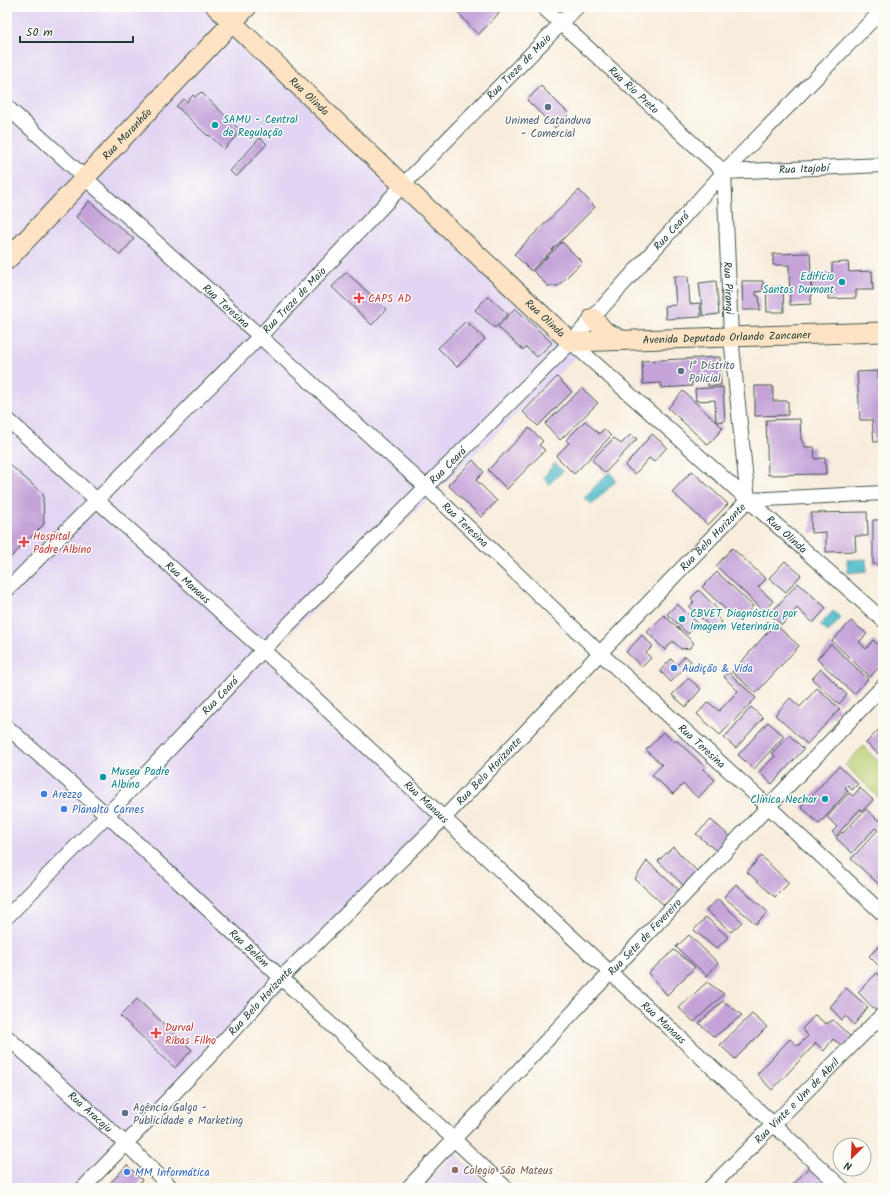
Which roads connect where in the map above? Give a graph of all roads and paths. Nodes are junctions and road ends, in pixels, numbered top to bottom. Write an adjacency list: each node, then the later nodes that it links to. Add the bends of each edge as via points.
1 (216, 7): 6 (street, Rua Olinda)
2 (247, 7): 6 (street, Rua Maranhão)
3 (543, 7): 7 (street, Rua Rio Preto)
4 (577, 7): 7 (street, Rua Treze de Maio)
5 (883, 9): 10 (street, Rua Ceará)
6 (232, 22): 11 (street, Rua Maranhão); 12 (street, Rua Olinda)
7 (560, 24): 10 (street, Rua Rio Preto); 12 (street, Rua Treze de Maio)
8 (7, 107): 11 (street, Rua Teresina)
9 (883, 164): 10 (street, Rua Itajobí)
10 (724, 172): 14 (street, Rua Ceará); 17 (street, Rua Pirangi)
11 (85, 177): 13 (street, Rua Maranhão); 16 (street, Rua Teresina)
12 (403, 185): 16 (street, Rua Treze de Maio); 19 (street, Rua Olinda)
13 (7, 260)
14 (593, 318): 18 (street, via 605,332); 19 (street, Rua Ceará)
15 (883, 332): 17 (street, Avenida Deputado Orlando Zancaner)
16 (260, 336): 21 (street, Rua Teresina); 23 (street, Rua Treze de Maio)
17 (731, 336): 18 (street, Avenida Deputado Orlando Zancaner); 24 (street, Rua Pirangi)
18 (622, 340): 19 (street, Avenida Deputado Orlando Zancaner)
19 (571, 342): 21 (street, Rua Ceará); 24 (street, Rua Olinda)
20 (7, 419): 23 (street, Rua Manaus)
21 (426, 487): 27 (street, Rua Ceará); 28 (street, Rua Teresina)
22 (883, 493): 24 (street, Rua Belo Horizonte)
23 (97, 500): 25 (street, Rua Treze de Maio); 27 (street, Rua Manaus)
24 (748, 500): 26 (street, Rua Olinda); 28 (street, Rua Belo Horizonte)
25 (7, 590)
26 (883, 620)
27 (264, 650): 32 (street, Rua Ceará); 33 (street, Rua Manaus)
28 (600, 653): 31 (street, Rua Teresina); 33 (street, Rua Belo Horizonte)
29 (883, 686): 31 (street, Rua Sete de Fevereiro)
30 (7, 727): 32 (street, Rua Belém)
31 (769, 807): 34 (street, Rua Teresina); 36 (street, Rua Sete de Fevereiro)
32 (107, 815): 35 (street, Rua Ceará); 37 (street, Rua Belém)
33 (444, 818): 36 (street, Rua Manaus); 37 (street, Rua Belo Horizonte)
34 (883, 914)
35 (7, 917)
36 (610, 973): 40 (street, Rua Manaus); 41 (street, Rua Sete de Fevereiro)
37 (281, 978): 41 (street, Rua Belém); 42 (street, Rua Belo Horizonte)
38 (883, 1014): 40 (street, Rua Vinte e Um de Abril)
39 (7, 1037): 42 (street, Rua Aracaju)
40 (774, 1124): 47 (street, Rua Vinte e Um de Abril); 48 (street, Rua Manaus)
41 (454, 1140): 45 (street, Rua Sete de Fevereiro); 46 (street, Rua Belém)
42 (126, 1144): 43 (street, Rua Belo Horizonte); 44 (street, Rua Aracaju)
43 (83, 1188)
44 (172, 1188)
45 (408, 1188)
46 (506, 1188)
47 (710, 1188)
48 (842, 1188)

